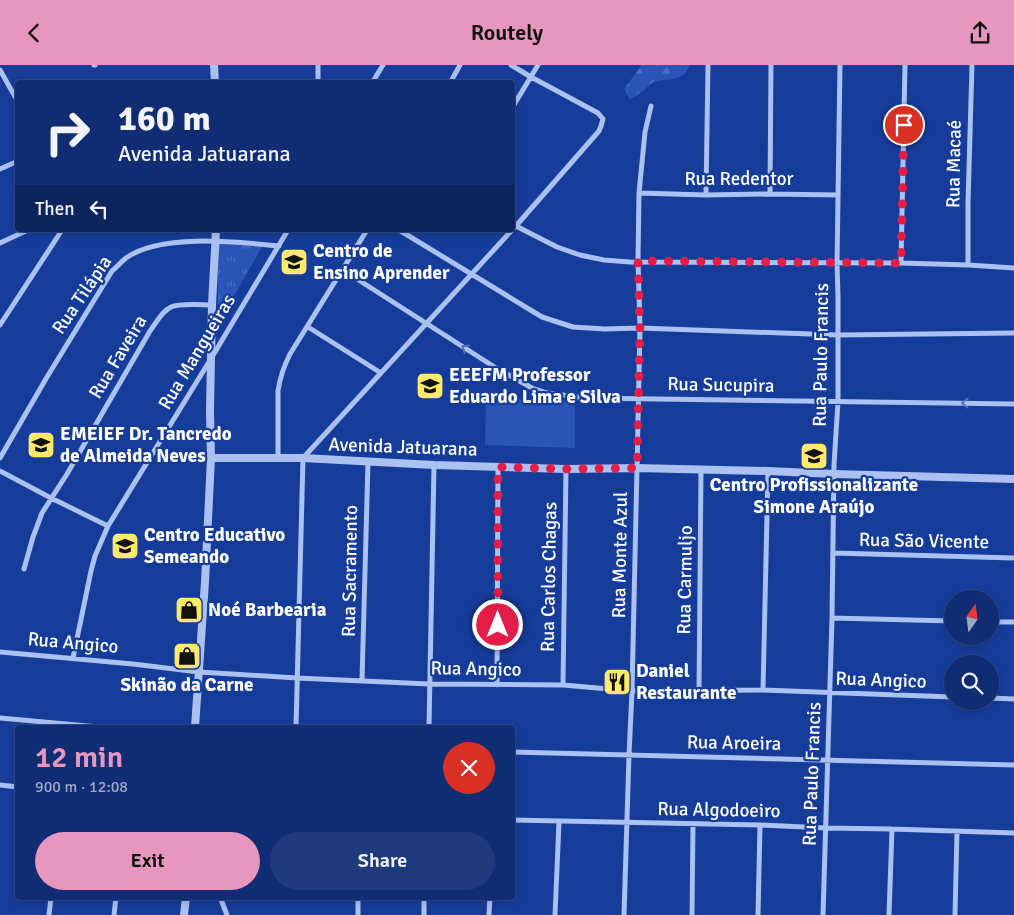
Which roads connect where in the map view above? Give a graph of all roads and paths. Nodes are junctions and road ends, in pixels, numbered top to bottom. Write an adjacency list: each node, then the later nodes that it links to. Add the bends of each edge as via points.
1 (214, 65): 14 (street)
2 (318, 65): 15 (street)
3 (383, 65): 16 (street)
4 (460, 65): 17 (street)
5 (511, 65): 13 (street)
6 (538, 65): 13 (street)
7 (708, 65): 25 (street)
8 (771, 65): 24 (street)
9 (840, 65): 26 (street, Rua Paulo Francis)
10 (905, 65): 41 (street)
11 (972, 65): 42 (street, Rua Macaé)
12 (0, 70): 18 (street)
13 (531, 77): 19 (street); 27 (street, via 598,113 602,122 599,131)
14 (214, 80)
15 (318, 80)
16 (374, 80)
17 (452, 80)
18 (15, 97)
19 (515, 103)
20 (651, 106): 23 (street, Rua Monte Azul)
21 (15, 162): 22 (street)
22 (0, 169)
23 (639, 193): 25 (street, Rua Redentor); 39 (street, Rua Monte Azul)
24 (770, 194): 25 (street, Rua Redentor); 26 (street, Rua Redentor)
25 (706, 195)
26 (838, 195): 40 (street, Rua Paulo Francis)
27 (515, 225)
28 (515, 228): 39 (street, via 580,255 604,261)
29 (24, 232): 37 (street)
30 (61, 232): 48 (street)
31 (216, 232): 36 (street)
32 (287, 232): 38 (street, Rua Mangueiras)
33 (367, 232): 44 (street)
34 (402, 232): 45 (street)
35 (509, 232): 45 (street)
36 (216, 241): 38 (street, Rua Tilápia); 46 (street); 59 (street, Rua Tilápia, via 169,243 146,248 112,271)
37 (0, 243)
38 (279, 246): 53 (street, Rua Mangueiras)
39 (638, 261): 40 (street); 50 (street, Rua Monte Azul)
40 (837, 263): 41 (street); 52 (street, Rua Paulo Francis)
41 (901, 263): 42 (street)
42 (968, 265): 43 (street)
43 (1014, 268)
44 (343, 270): 47 (street, Rua Sucupira); 49 (street)
45 (471, 275): 47 (street); 50 (street, via 542,317 578,327)
46 (212, 305): 53 (street); 72 (street, Rua Faveira, via 176,305 161,315)
47 (426, 324): 54 (street); 55 (street, Rua Sucupira, one-way to 47, via 585,398 546,393 496,368)
48 (0, 325)
49 (308, 327): 54 (street); 60 (street, via 283,368 280,381)
50 (640, 328): 52 (street); 55 (street, Rua Monte Azul)
51 (1014, 333): 52 (street)
52 (838, 335): 56 (street, Rua Paulo Francis)
53 (212, 357): 58 (street); 73 (street, Rua Mangueiras)
54 (381, 373): 61 (street)
55 (638, 398): 56 (street, Rua Sucupira); 65 (street, Rua Monte Azul)
56 (838, 402): 57 (street, Rua Sucupira, one-way to 56); 70 (street, Rua Paulo Francis)
57 (1014, 404)
58 (211, 457): 60 (street, Avenida Jatuarana); 83 (street)
59 (0, 458)
60 (278, 458): 61 (street, Avenida Jatuarana)
61 (303, 458): 62 (street, Avenida Jatuarana); 84 (street)
62 (368, 462): 63 (street, Avenida Jatuarana); 85 (street, Rua Sacramento)
63 (434, 465): 64 (street, Avenida Jatuarana); 86 (street)
64 (498, 467): 66 (street, Avenida Jatuarana); 87 (street)
65 (637, 468): 66 (street, Avenida Jatuarana); 67 (street, Avenida Jatuarana); 89 (street, Rua Monte Azul)
66 (566, 469): 88 (street, Rua Carlos Chagas)
67 (702, 470): 69 (street, Avenida Jatuarana); 90 (street, Rua Carmuljo)
68 (0, 471): 72 (street)
69 (768, 471): 70 (street, Avenida Jatuarana); 91 (street)
70 (834, 474): 71 (street, Avenida Jatuarana); 74 (street, Rua Paulo Francis)
71 (1014, 479)
72 (51, 498): 73 (street); 76 (street, Rua Faveira, via 37,525)
73 (108, 526): 82 (street, Rua Mangueiras, via 90,571)
74 (834, 553): 75 (street, Rua São Vicente); 77 (street, Rua Paulo Francis)
75 (1014, 558)
76 (24, 569)
77 (832, 619): 78 (street); 92 (street, Rua Paulo Francis)
78 (944, 621)
79 (999, 622): 80 (street)
80 (1014, 622)
81 (0, 651): 82 (street, Rua Angico)
82 (73, 658): 83 (street, Rua Angico)
83 (199, 672): 84 (street, Rua Angico); 98 (street)
84 (297, 678): 85 (street, Rua Angico); 99 (street)
85 (362, 681): 86 (street, Rua Angico)
86 (429, 684): 87 (street, Rua Angico); 100 (street)
87 (497, 685): 88 (street, Rua Angico)
88 (563, 685): 89 (street, Rua Angico)
89 (632, 691): 90 (street, Rua Angico); 102 (street, Rua Monte Azul)
90 (699, 691): 91 (street, Rua Angico)
91 (764, 691): 92 (street, Rua Angico)
92 (830, 693): 93 (street, Rua Angico); 103 (street, Rua Paulo Francis)
93 (944, 697)
94 (999, 698): 95 (street)
95 (1014, 699)
96 (0, 718): 97 (street)
97 (76, 725)
98 (196, 725)
99 (296, 725)
100 (429, 725)
101 (515, 752): 102 (street, Rua Aroeira)
102 (628, 755): 103 (street, Rua Aroeira); 109 (street, Rua Monte Azul)
103 (828, 760): 104 (street, Rua Aroeira); 112 (street, Rua Paulo Francis)
104 (1014, 765)
105 (0, 785): 106 (street)
106 (15, 787)
107 (515, 820): 108 (street, Rua Algodoeiro)
108 (559, 822): 109 (street, Rua Algodoeiro); 130 (street)
109 (627, 822): 110 (street, Rua Algodoeiro); 131 (street, Rua Monte Azul)
110 (693, 824): 111 (street, Rua Algodoeiro); 132 (street)
111 (760, 825): 112 (street, Rua Algodoeiro); 133 (street)
112 (825, 828): 113 (street, Rua Algodoeiro); 134 (street, Rua Paulo Francis)
113 (892, 829): 114 (street, Rua Algodoeiro); 135 (street)
114 (958, 831): 115 (street, Rua Algodoeiro); 136 (street)
115 (1014, 833)
116 (50, 900): 123 (street)
117 (116, 900): 124 (street)
118 (186, 900): 125 (street)
119 (221, 900): 126 (street)
120 (358, 900): 127 (street)
121 (424, 900): 128 (street)
122 (490, 900): 129 (street)
123 (49, 915)
124 (114, 915)
125 (184, 915)
126 (228, 915)
127 (358, 915)
128 (424, 915)
129 (489, 915)
130 (554, 915)
131 (624, 915)
132 (692, 915)
133 (758, 915)
134 (823, 915)
135 (889, 915)
136 (955, 915)

